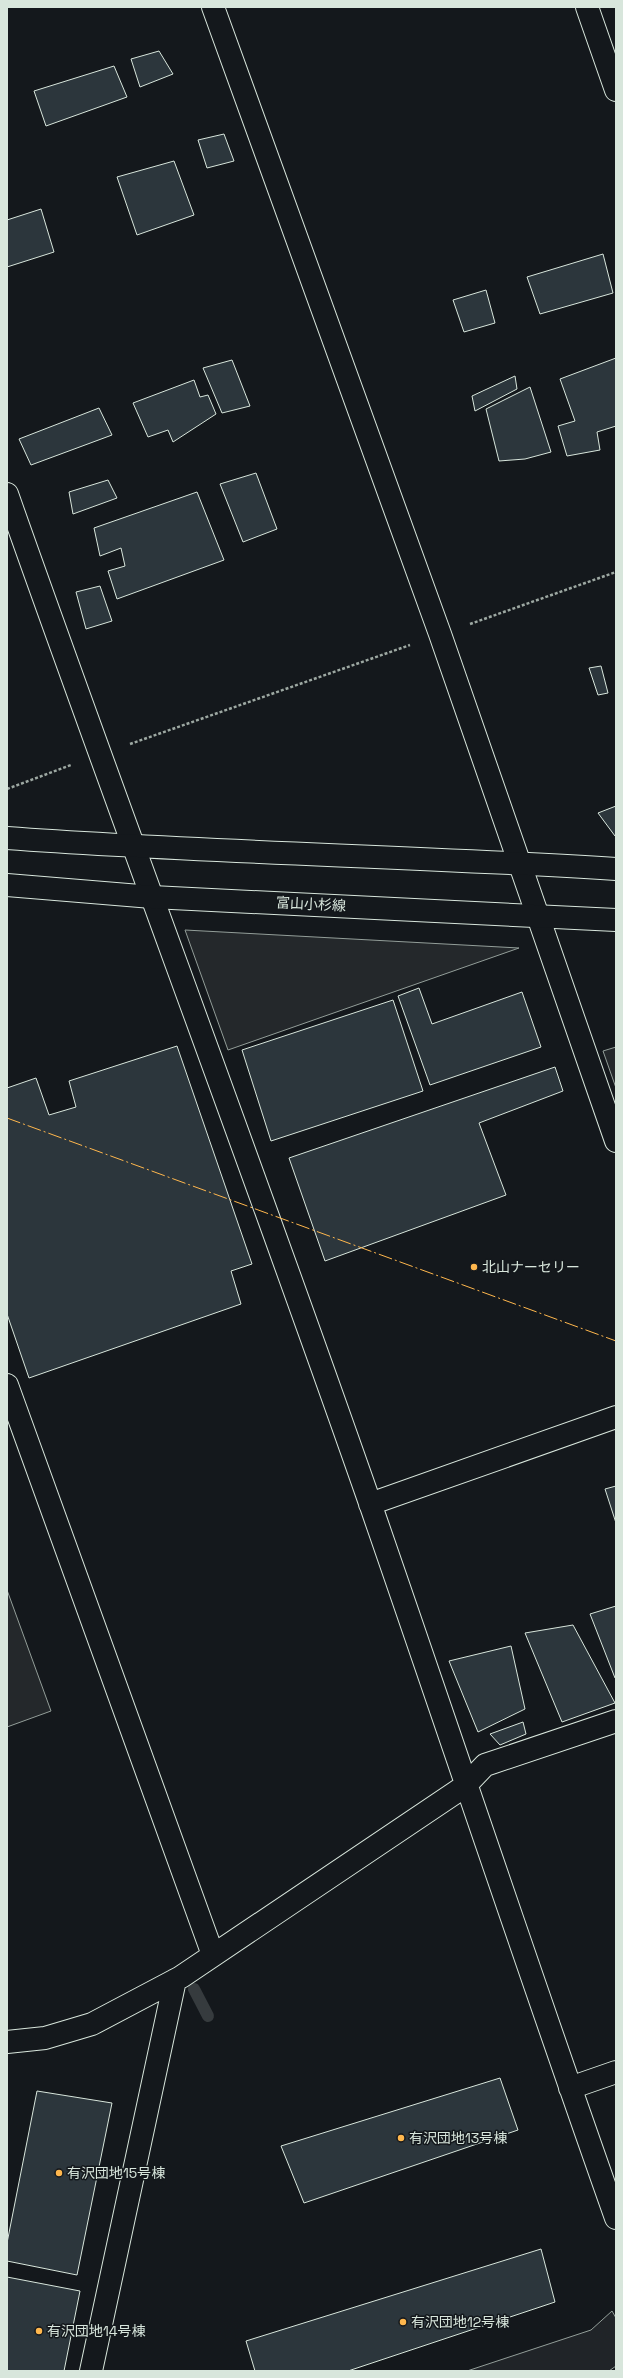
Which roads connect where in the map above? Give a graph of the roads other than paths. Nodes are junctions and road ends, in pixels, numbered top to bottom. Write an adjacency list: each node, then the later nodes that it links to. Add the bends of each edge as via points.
1 (213, 7): 7 (street, via 440,634)
2 (587, 7): 3 (street)
3 (616, 90)
4 (7, 494): 6 (street)
5 (7, 838): 6 (street)
6 (133, 847): 7 (street); 10 (street)
7 (520, 863): 8 (street); 11 (street)
8 (616, 869)
9 (7, 886): 10 (street, 富山小杉線)
10 (152, 897): 11 (street, 富山小杉線); 16 (street)
11 (537, 915): 12 (street, 富山小杉線); 13 (street)
12 (616, 920)
13 (616, 1141)
14 (7, 1385): 19 (street)
15 (616, 1417): 16 (street)
16 (370, 1504): 18 (street)
17 (616, 1721): 18 (street, via 485,1765)
18 (465, 1786): 19 (street); 23 (street)
19 (213, 1955): 20 (street)
20 (175, 1980): 21 (street, via 92,2024 45,2038); 25 (street)
21 (7, 2042)
22 (616, 2072): 23 (street)
23 (570, 2088): 24 (street)
24 (616, 2218)
25 (91, 2371)

